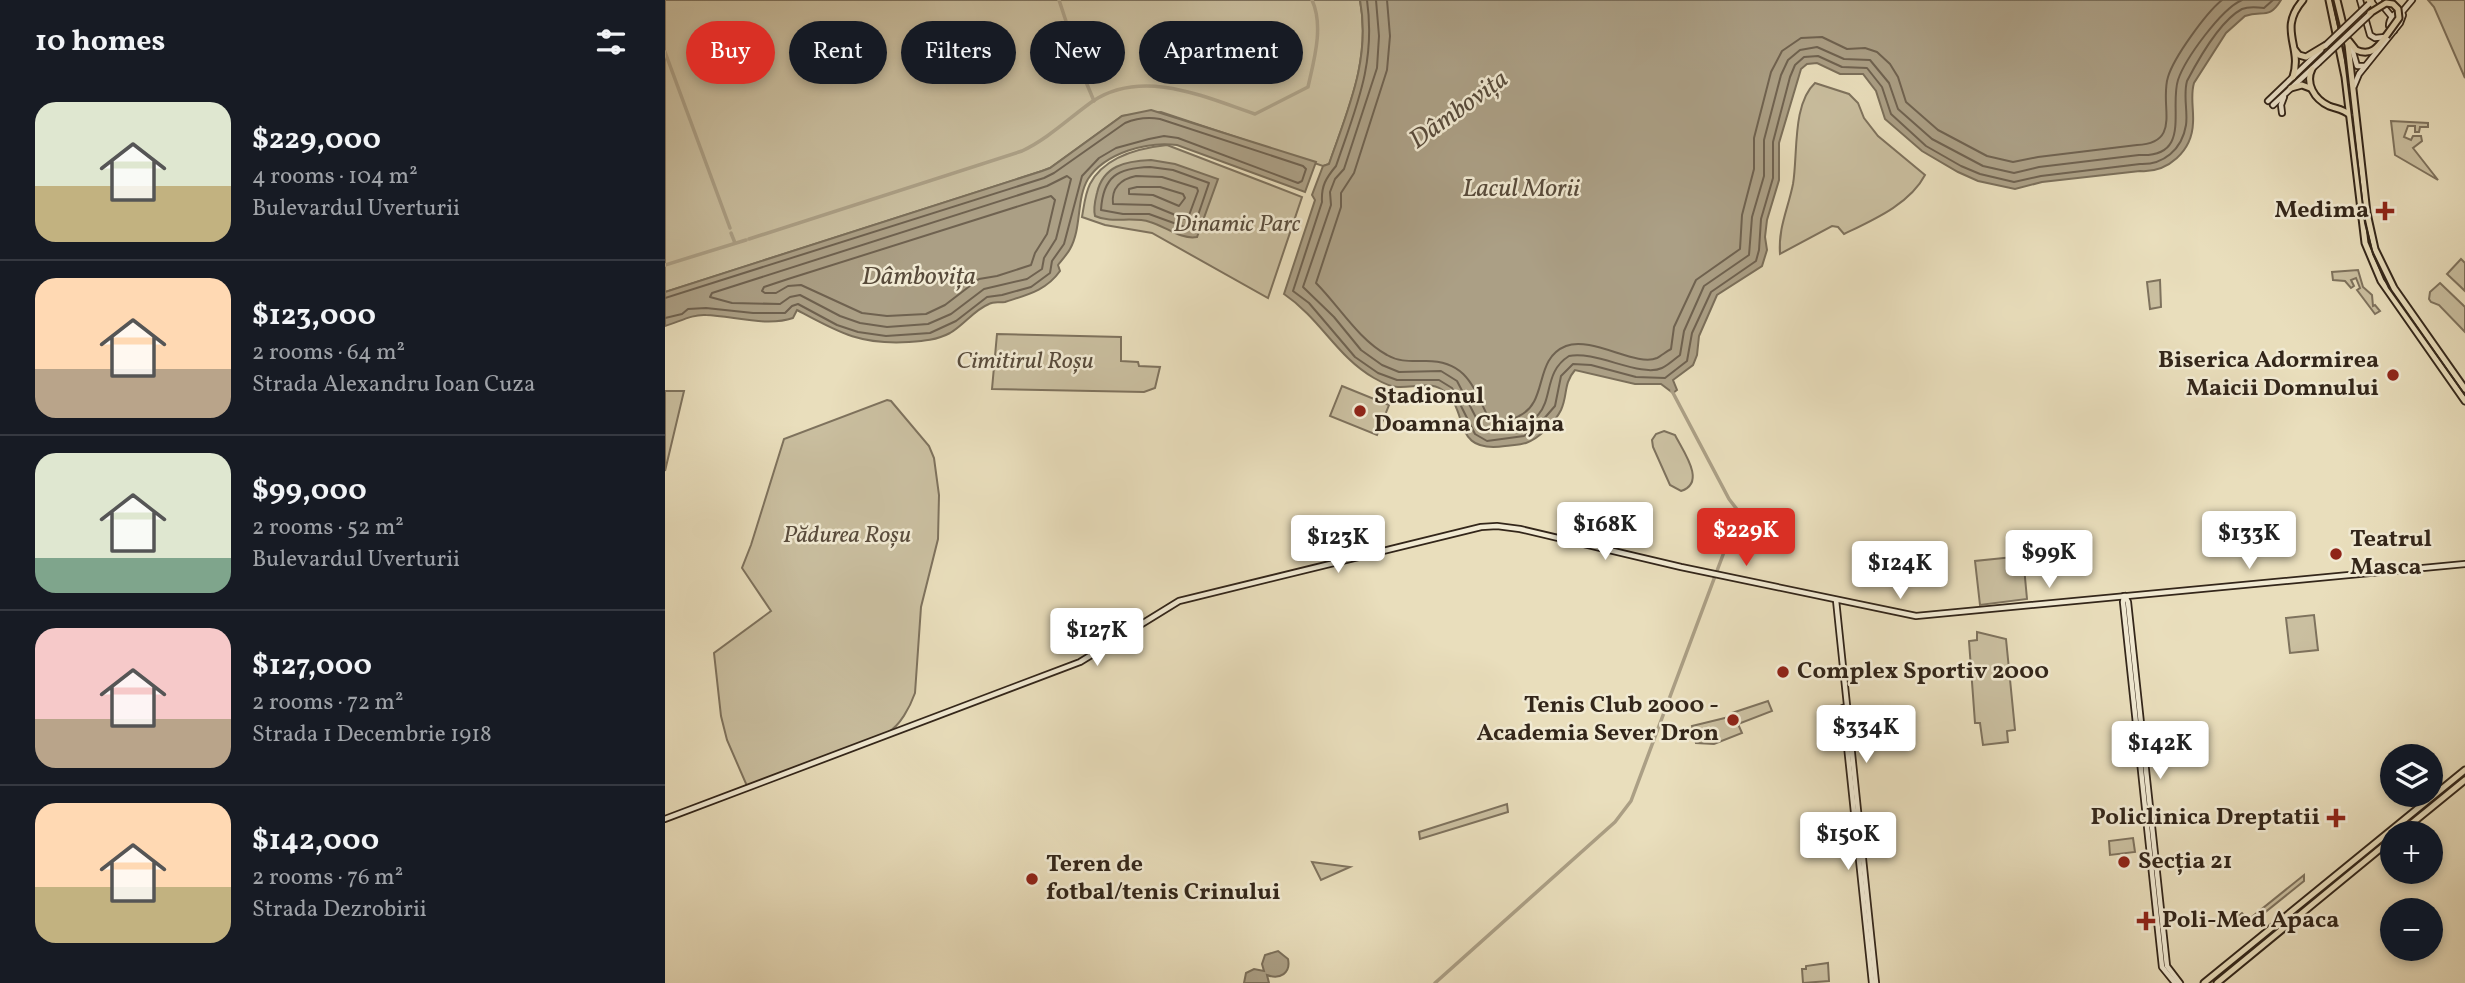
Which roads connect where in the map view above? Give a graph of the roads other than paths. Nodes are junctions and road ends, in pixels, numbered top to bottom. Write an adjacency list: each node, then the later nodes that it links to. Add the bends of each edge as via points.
1 (2303, 0): 16 (main road, via 2291,19)
2 (2337, 0): 13 (main road)
3 (2360, 0): 12 (main road, via 2369,33 2375,38)
4 (2384, 0): 9 (main road, bridge)
5 (2412, 0): 8 (main road)
6 (2328, 1): 23 (main road)
7 (2373, 1): 10 (main road); 14 (main road, bridge)
8 (2402, 12): 10 (main road); 11 (main road, via 2403,19)
9 (2370, 13): 12 (main road, bridge, via 2386,3 2398,9 2399,18); 18 (main road, bridge)
10 (2392, 16): 11 (main road, via 2389,24)
11 (2394, 31): 17 (main road)
12 (2386, 36): 13 (main road, via 2376,49 2365,53)
13 (2347, 38): 15 (main road)
14 (2326, 45): 16 (main road, via 2307,57); 19 (main road)
15 (2349, 46): 17 (main road, via 2357,66); 20 (main road)
16 (2294, 48): 19 (main road)
17 (2366, 66): 20 (main road)
18 (2312, 69): 21 (main road); 22 (main road)
19 (2293, 77): 24 (main road)
20 (2354, 86): 29 (main road, via 2369,223 2379,260)
21 (2310, 88): 22 (main road, via 2302,85); 26 (main road, via 2327,105)
22 (2289, 90): 25 (main road); 27 (main road, via 2281,102)
23 (2347, 94): 26 (main road); 28 (main road)
24 (2268, 101)
25 (2273, 105)
26 (2336, 107): 28 (main road)
27 (2282, 113)
28 (2350, 115): 30 (main road, via 2365,243 2381,281)
29 (2465, 389)
30 (2465, 401)
31 (2465, 564): 32 (main road)
32 (2124, 596): 33 (main road, via 1922,617); 36 (main road)
33 (1836, 600): 37 (main road, via 1491,526 1185,599 1088,659); 40 (main road)
34 (2465, 770): 43 (main road)
35 (2465, 779): 38 (main road)
36 (2147, 806): 41 (main road, via 2162,967); 42 (main road, via 2167,966)
37 (665, 818)
38 (2414, 821)
39 (2380, 849): 44 (main road)
40 (1874, 983)
41 (2175, 983)
42 (2180, 983)
43 (2204, 983)
44 (2217, 983)

